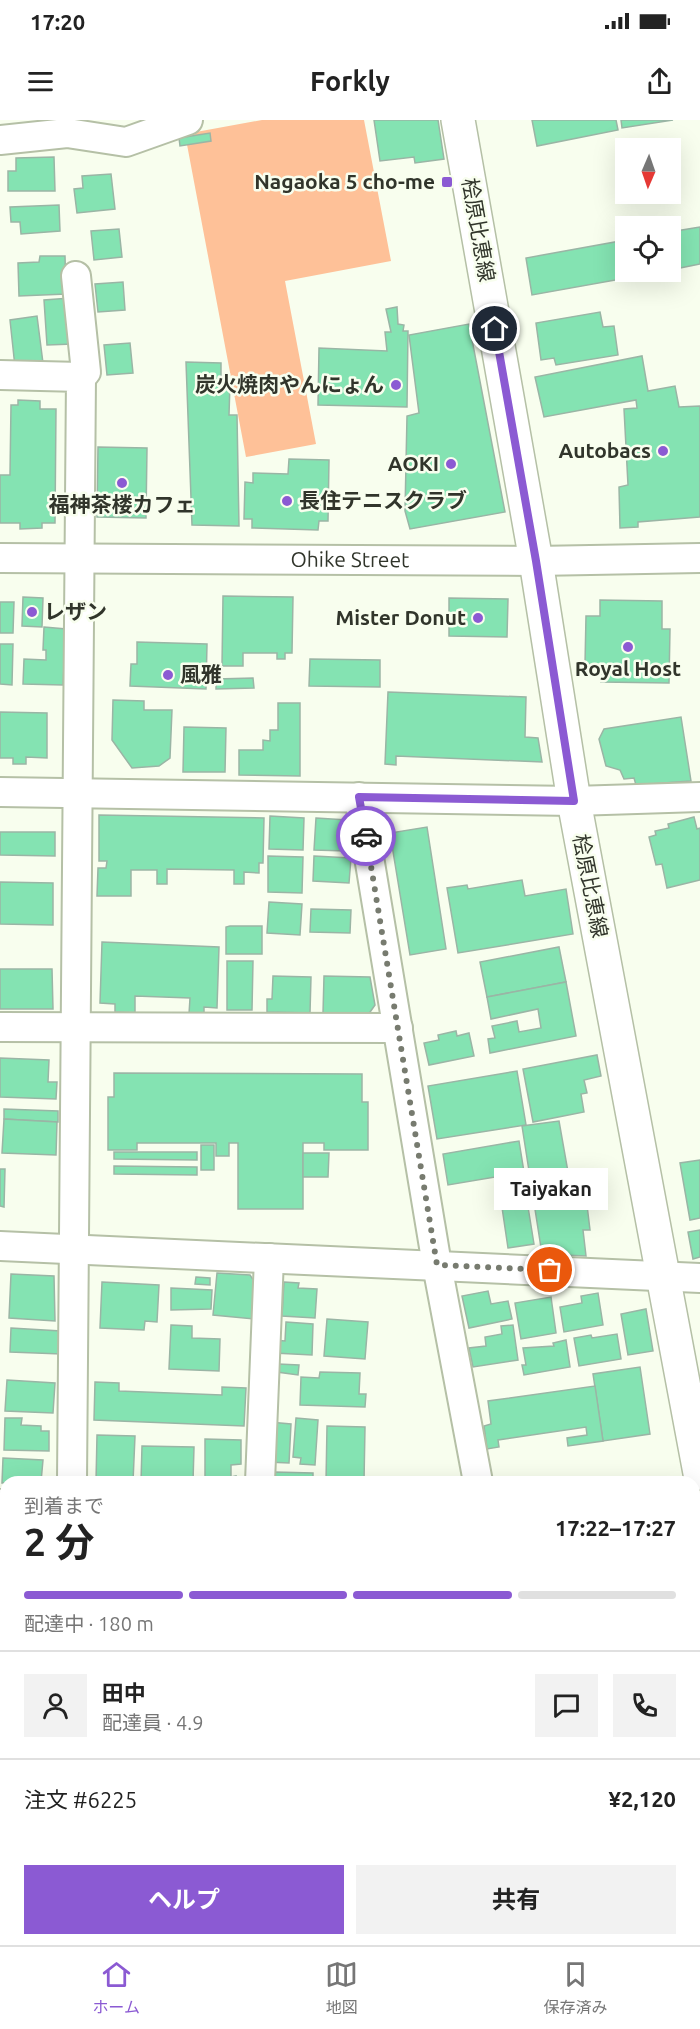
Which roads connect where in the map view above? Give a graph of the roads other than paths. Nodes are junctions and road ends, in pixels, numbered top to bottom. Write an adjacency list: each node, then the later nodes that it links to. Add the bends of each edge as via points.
1 (188, 120): 3 (street, via 126,142 67,133)
2 (458, 120): 10 (main road, 桧原比恵線)
3 (0, 140)
4 (76, 276): 6 (street, via 86,372)
5 (0, 375): 6 (street)
6 (81, 377): 8 (street)
7 (0, 558): 8 (street, Ohike Street)
8 (78, 558): 10 (street, Ohike Street); 12 (street)
9 (700, 558): 10 (street, Ohike Street)
10 (536, 561): 15 (main road, 桧原比恵線)
11 (0, 792): 12 (street)
12 (76, 793): 13 (street); 17 (street)
13 (359, 797): 15 (street); 18 (street)
14 (700, 797): 15 (street)
15 (574, 801): 23 (main road, 桧原比恵線)
16 (0, 1027): 17 (street)
17 (75, 1028): 18 (street); 20 (street)
18 (398, 1028): 22 (street)
19 (0, 1246): 20 (street)
20 (74, 1249): 21 (street); 27 (street)
21 (269, 1258): 22 (street); 28 (street)
22 (437, 1265): 23 (street); 29 (street)
23 (663, 1276): 24 (street); 25 (main road, 桧原比恵線)
24 (700, 1278)
25 (697, 1439): 26 (main road, 桧原比恵線)
26 (700, 1473)
27 (72, 1476)
28 (260, 1476)
29 (477, 1476)

